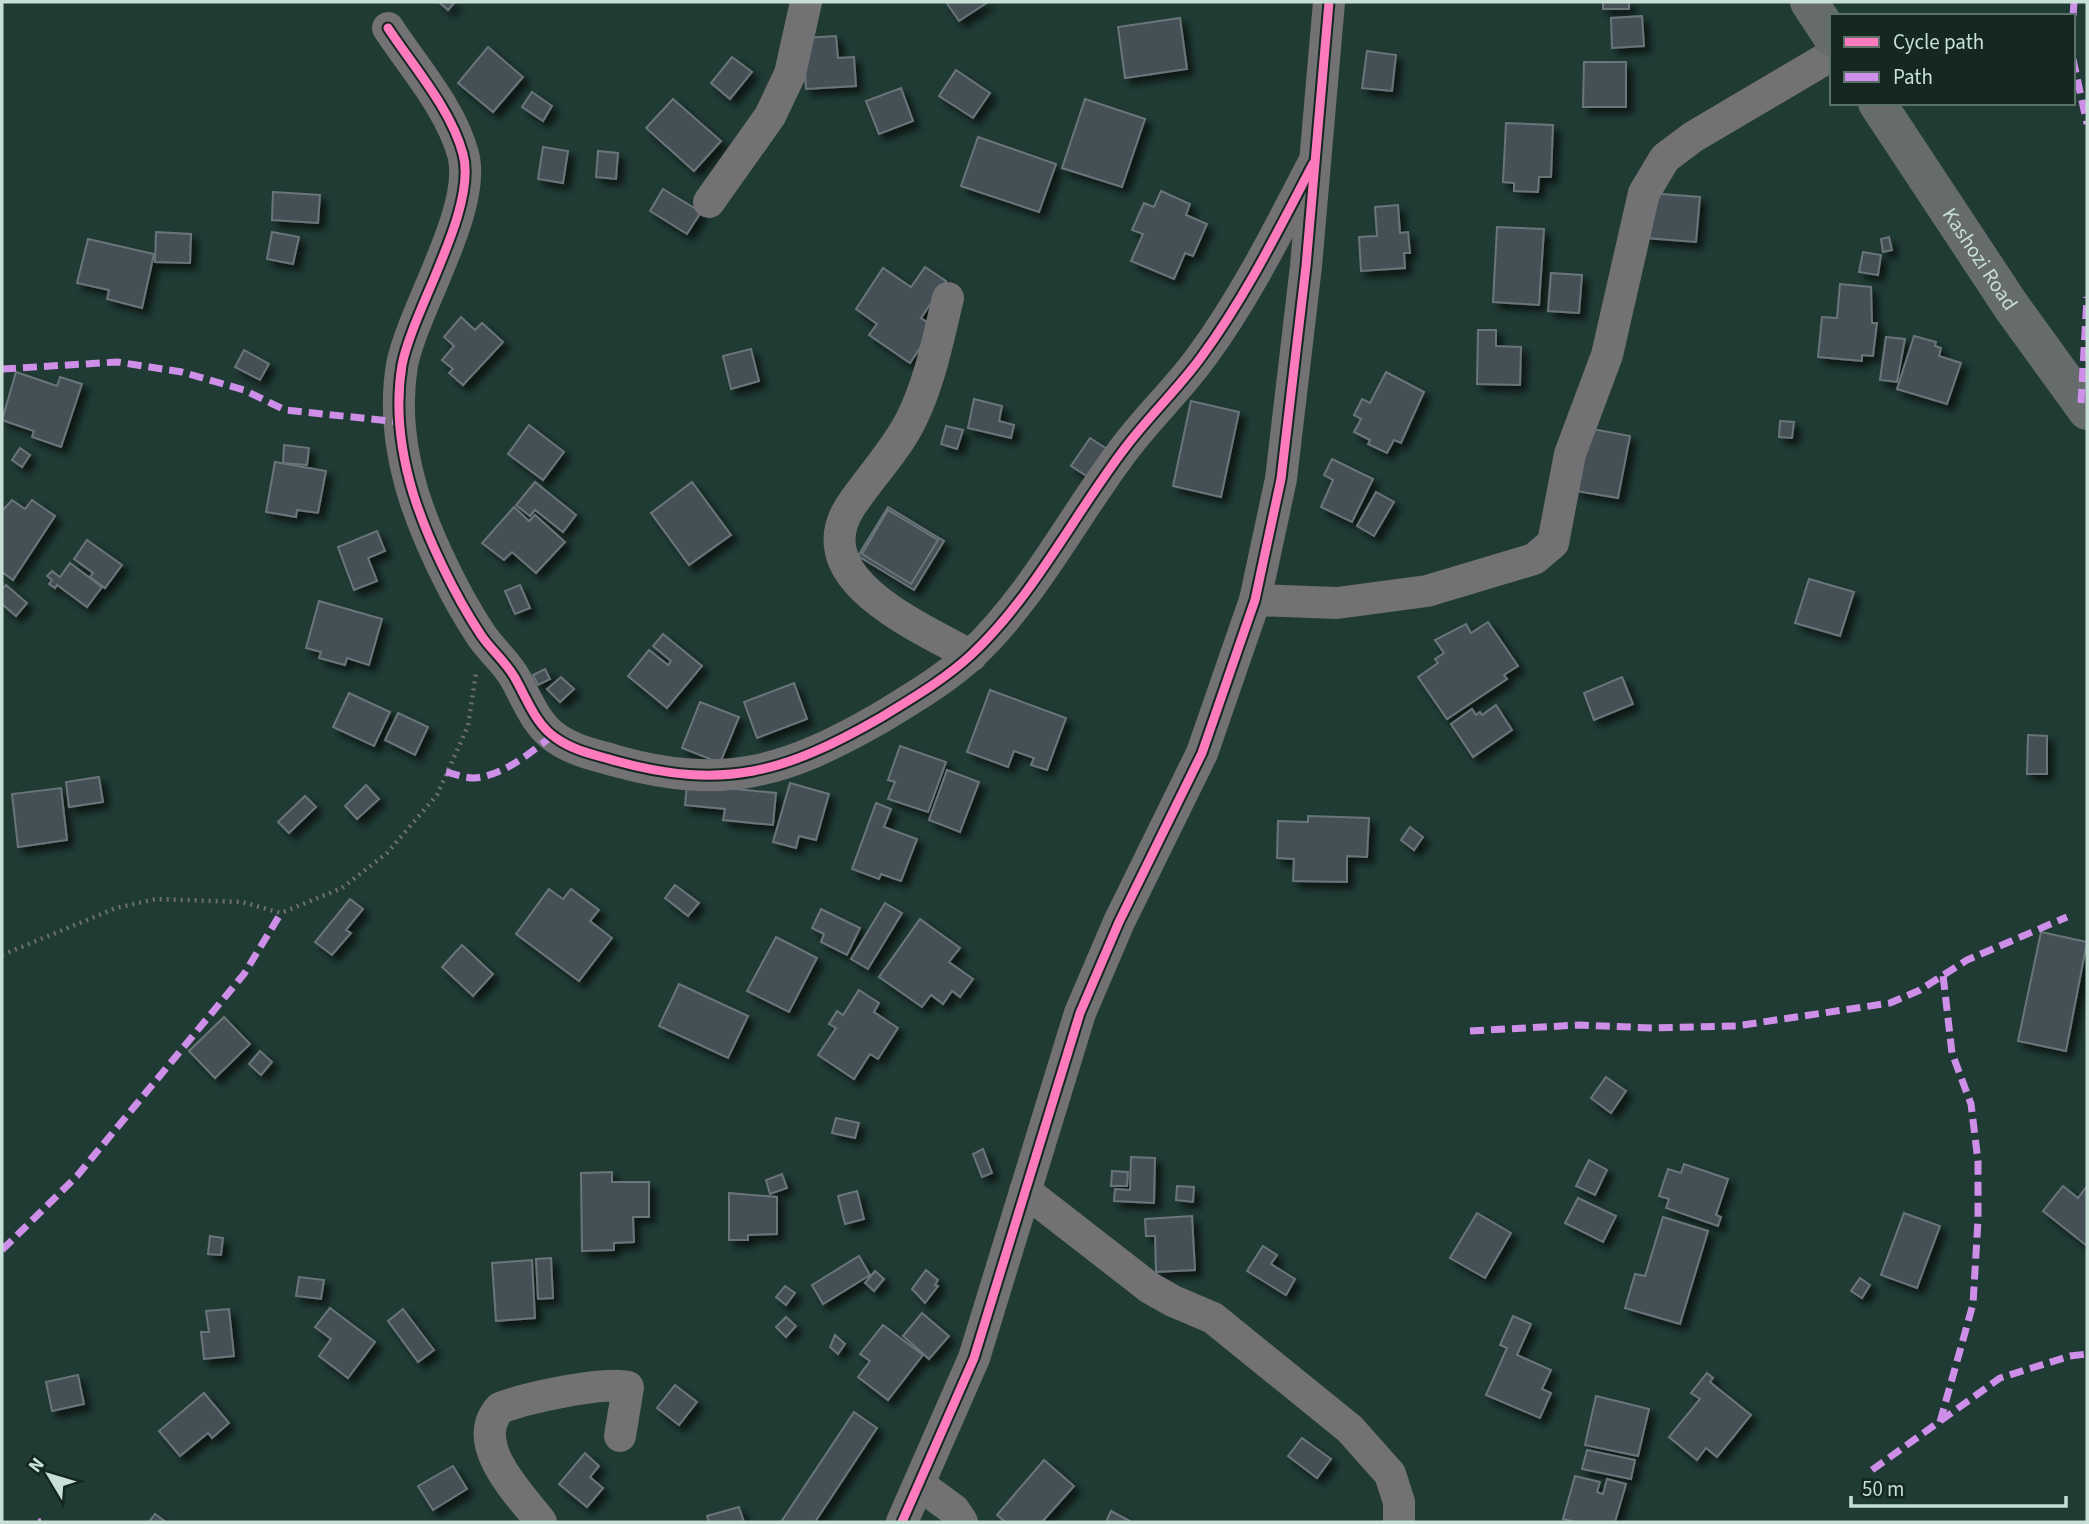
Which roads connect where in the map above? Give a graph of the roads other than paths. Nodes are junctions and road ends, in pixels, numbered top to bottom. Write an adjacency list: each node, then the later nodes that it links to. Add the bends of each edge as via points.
1 (806, 2): 9 (street, via 790,74 770,116)
2 (1329, 2): 8 (street)
3 (1809, 2): 5 (main road)
4 (388, 28): 13 (street, via 445,115 464,156 464,187 455,218 403,361 400,422 413,494 482,638 513,674 552,736 579,751 691,777 747,774 797,759 850,735 920,694)
5 (1830, 34)
6 (1830, 56): 12 (street, via 1693,137 1665,158 1644,193 1607,355 1570,454 1553,542 1534,559 1427,591 1337,603)
7 (1878, 105): 11 (main road, Kashozi Road, via 2011,306)
8 (1313, 164): 12 (street, via 1307,266 1281,479); 13 (street, via 1202,357 1125,447 1027,589)
9 (709, 202)
10 (948, 298): 13 (street, via 928,377 911,421 849,509 838,550 844,567 858,583 887,606)
11 (2087, 411)
12 (1255, 600): 14 (street, via 1202,752 1080,1013)
13 (971, 656)
14 (1026, 1191): 16 (street, via 974,1358); 20 (street, via 1150,1288 1213,1318 1342,1421 1391,1474)
15 (620, 1436): 17 (street, via 628,1387 613,1383 500,1408 488,1431 496,1459)
16 (920, 1485): 18 (street); 19 (street, via 954,1510)
17 (541, 1522)
18 (902, 1522)
19 (962, 1522)
20 (1399, 1522)

